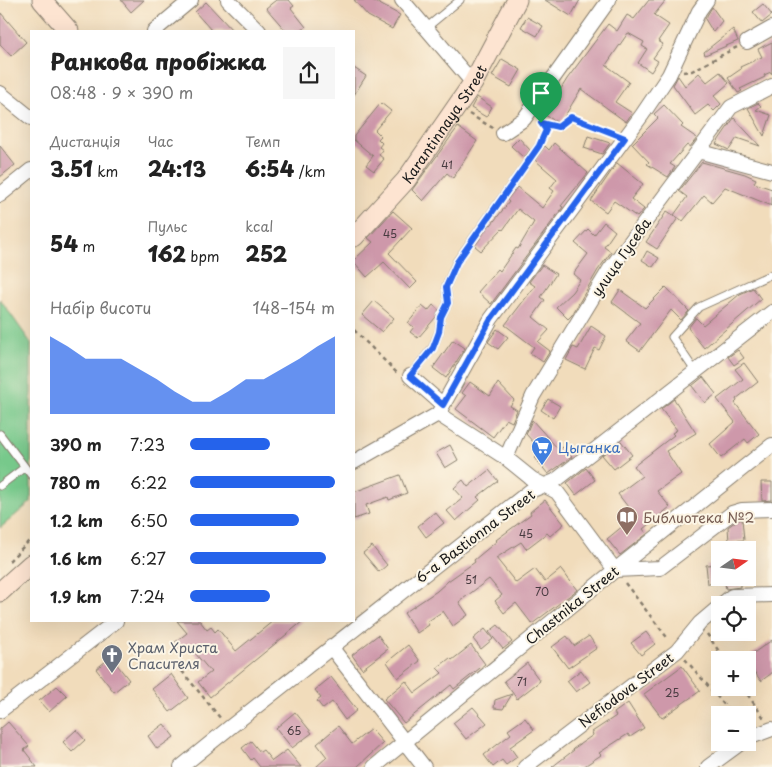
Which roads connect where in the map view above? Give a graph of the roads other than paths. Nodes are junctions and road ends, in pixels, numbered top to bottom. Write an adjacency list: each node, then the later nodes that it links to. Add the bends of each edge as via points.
1 (42, 0): 11 (main road)
2 (191, 0): 12 (street)
3 (228, 0): 13 (street)
4 (402, 0): 9 (street)
5 (460, 0): 9 (lane)
6 (517, 0): 15 (main road, Karantinnaya Street)
7 (609, 0): 19 (street, via 524,119)
8 (707, 0): 30 (street, via 669,75 491,319)
9 (426, 28): 15 (street)
10 (772, 28): 14 (street)
11 (68, 30)
12 (155, 30)
13 (258, 30)
14 (747, 42)
15 (473, 83): 25 (main road, Karantinnaya Street, via 406,180)
16 (772, 86): 21 (street, улица Гусева, via 731,107)
17 (0, 93): 18 (street)
18 (30, 117)
19 (503, 133)
20 (539, 146): 29 (lane, via 457,262 446,287 448,303 433,348)
21 (698, 151): 23 (street); 33 (street, улица Гусева, via 610,268 533,396)
22 (30, 171): 24 (street)
23 (772, 172)
24 (0, 195)
25 (355, 236)
26 (772, 274): 28 (lane, via 699,307 672,338)
27 (772, 312): 28 (street, 6-a Bastionna Street)
28 (695, 371): 38 (street, 6-a Bastionna Street, via 555,481)
29 (407, 378): 30 (street)
30 (441, 410): 33 (street); 34 (street)
31 (1, 436): 35 (lane)
32 (772, 445): 41 (street, Chastnika Street)
33 (506, 458): 38 (street)
34 (355, 461)
35 (25, 467): 36 (lane); 37 (lane)
36 (30, 474)
37 (0, 486)
38 (544, 486): 41 (street, via 557,492); 47 (street, 6-a Bastionna Street, via 530,491)
39 (772, 509): 41 (street, via 732,513 660,568)
40 (30, 565): 42 (main road)
41 (615, 570): 51 (street, Chastnika Street)
42 (0, 592)
43 (772, 595): 44 (street, Nefiodova Street)
44 (732, 596)
45 (711, 615): 56 (street, Nefiodova Street, via 677,651)
46 (115, 622): 48 (street)
47 (331, 647): 51 (street); 53 (street, 6-a Bastionna Street)
48 (0, 711)
49 (772, 730): 50 (street)
50 (756, 735)
51 (405, 742): 54 (street, Chastnika Street); 55 (street)
52 (730, 751): 57 (street)
53 (181, 767)
54 (374, 767)
55 (424, 767)
56 (525, 767)
57 (708, 767)

